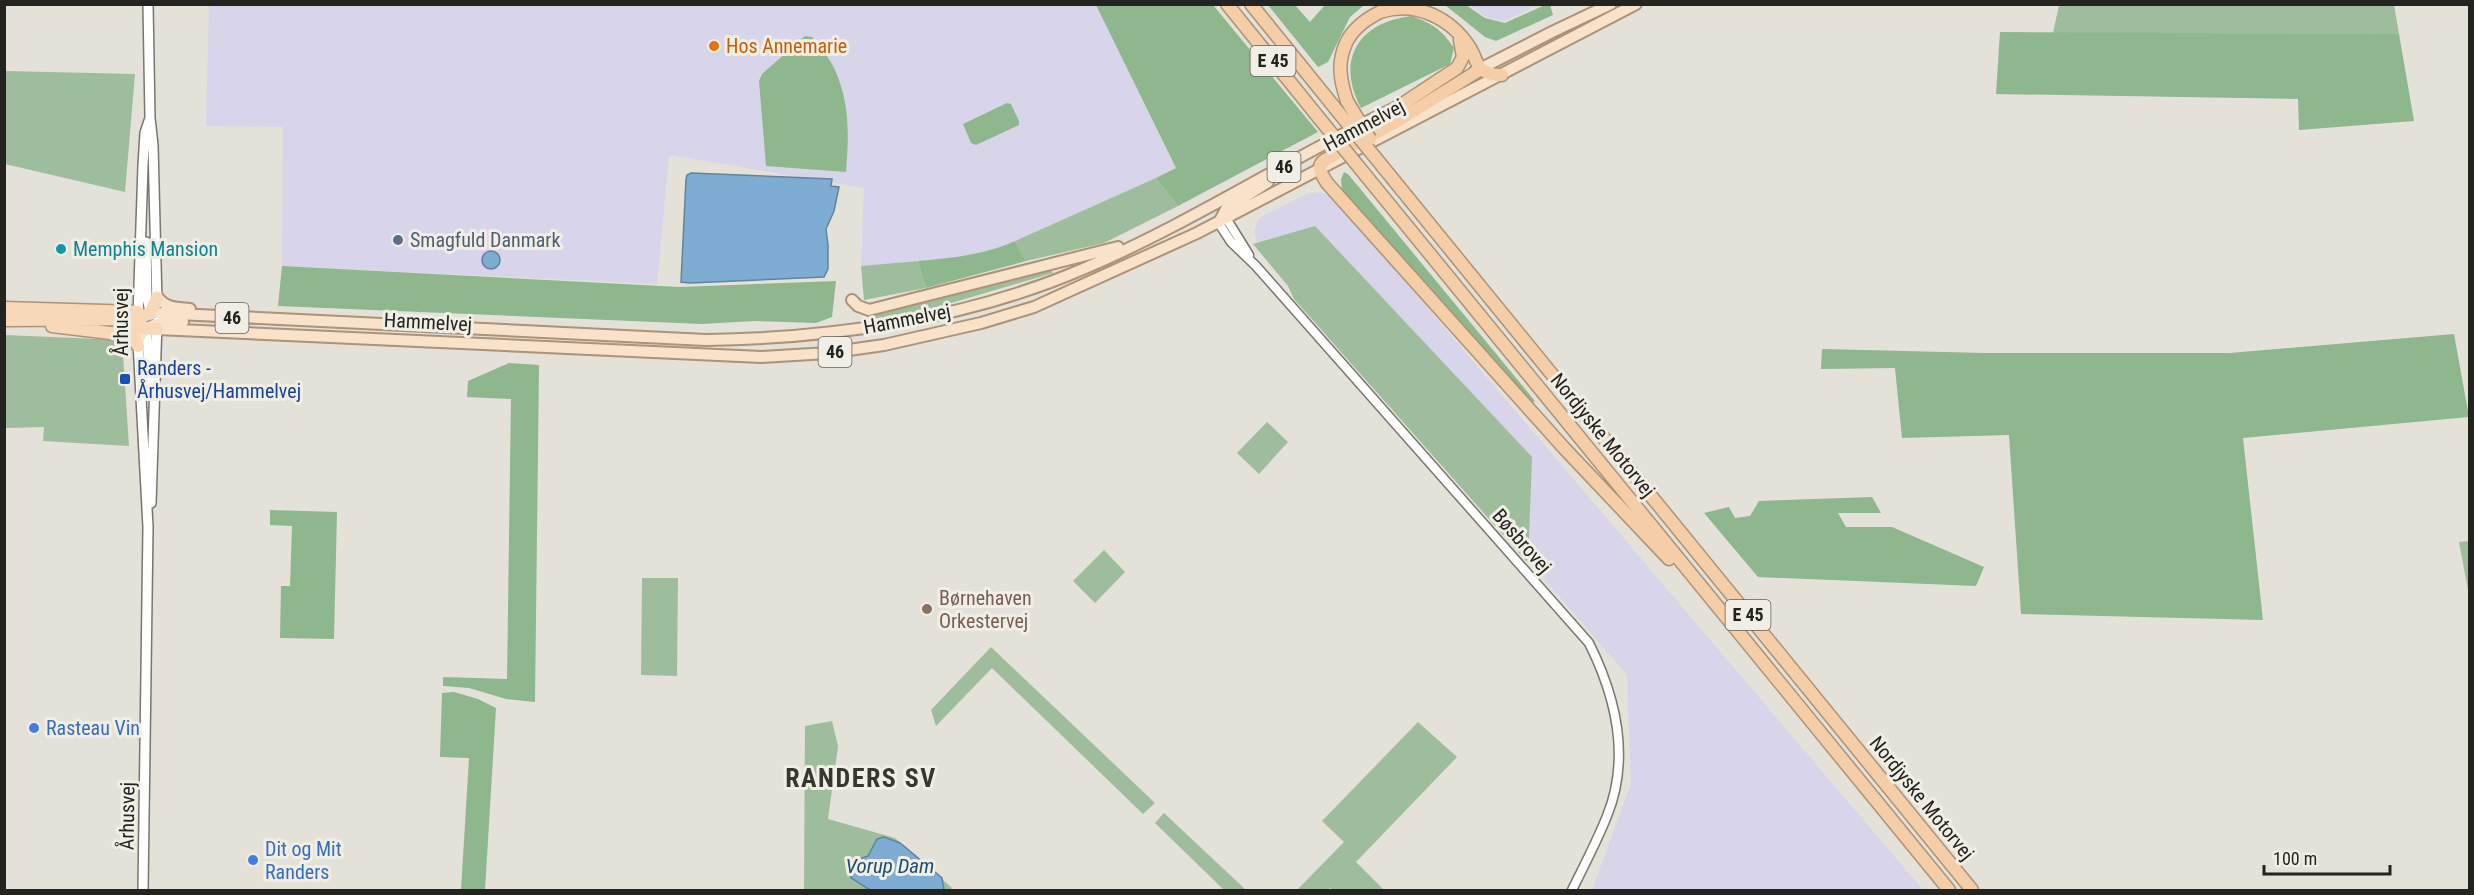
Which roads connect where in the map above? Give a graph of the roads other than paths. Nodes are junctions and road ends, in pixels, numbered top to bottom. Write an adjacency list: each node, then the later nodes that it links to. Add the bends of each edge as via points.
1 (148, 4): 8 (main road, Århusvej)
2 (154, 4): 8 (main road, Århusvej)
3 (1227, 4): 27 (highway, Nordjyske Motorvej / E 45, bridge)
4 (1251, 4): 14 (highway, E 45, bridge)
5 (1611, 4): 9 (main road, Hammelvej / 46)
6 (1636, 4): 10 (main road, Hammelvej / 46)
7 (1458, 33): 9 (highway); 11 (highway, via 1463,51 1461,64); 14 (highway, bridge, via 1441,16 1407,6 1386,8 1349,37 1340,64 1341,82 1360,125)
8 (150, 42): 12 (main road, Århusvej)
9 (1481, 69): 10 (highway); 11 (main road, Hammelvej / 46); 15 (highway, via 1325,160)
10 (1502, 75): 15 (main road, Hammelvej / 46)
11 (1398, 107): 13 (main road, Hammelvej / 46)
12 (150, 118): 19 (main road, Århusvej); 23 (main road, Århusvej, via 143,165)
13 (1324, 146): 16 (main road, Hammelvej / 46); 17 (main road, via 1234,203)
14 (1386, 165): 31 (highway, Nordjyske Motorvej / E 45)
15 (1320, 170): 17 (main road, Hammelvej / 46); 27 (highway, via 1327,183 1535,417 1642,529)
16 (1199, 212): 17 (main road, via 1208,211); 18 (main road, Hammelvej / 46)
17 (1222, 218): 23 (main road, Hammelvej / 46, via 1058,297 1014,314 940,334 828,353 731,356); 29 (street, Bøsbrovej, via 1231,242 1589,643 1612,695 1620,754 1608,814)
18 (1141, 242): 20 (main road, via 869,310); 24 (main road, Hammelvej / 46, via 1061,278 989,302 898,323 807,335 706,340)
19 (157, 298): 23 (highway); 24 (main road, via 172,307)
20 (852, 300)
21 (4, 308): 23 (highway, Hammelvej / 46)
22 (4, 320): 23 (highway, Hammelvej / 46); 25 (highway, via 127,335)
23 (147, 321): 24 (main road, Hammelvej / 46); 25 (main road); 26 (main road, Århusvej, via 154,440)
24 (307, 322)
25 (138, 344): 26 (main road, Århusvej)
26 (148, 527): 28 (main road, Århusvej)
27 (1795, 701): 30 (highway, Nordjyske Motorvej / E 45)
28 (143, 891)
29 (1572, 891)
30 (1949, 891)
31 (1972, 891)

